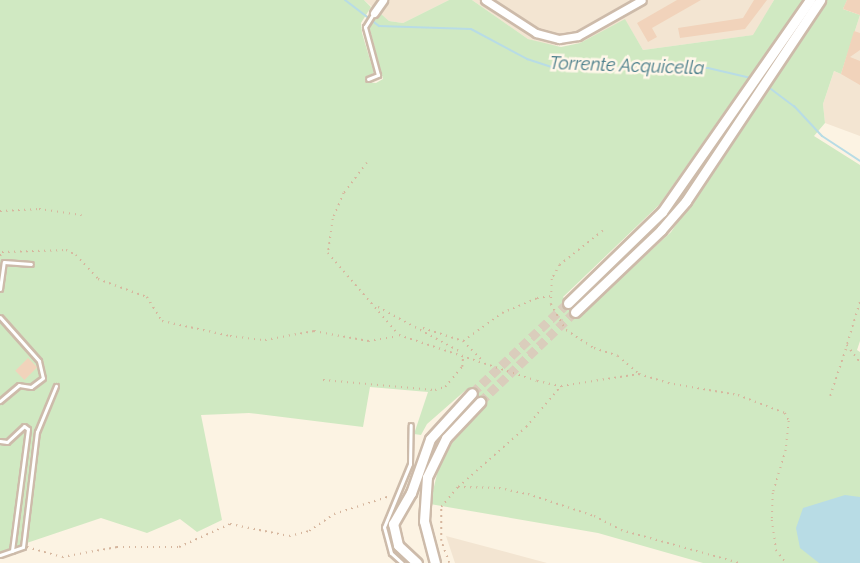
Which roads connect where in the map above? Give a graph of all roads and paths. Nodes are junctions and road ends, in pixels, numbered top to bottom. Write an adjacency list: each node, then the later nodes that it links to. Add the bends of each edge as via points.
1 (383, 0): 5 (street)
2 (485, 0): 3 (street, via 536,33 559,39 578,36)
3 (642, 0)
4 (818, 1): 7 (main road)
5 (372, 15): 6 (lane, via 366,33 378,75)
6 (368, 79)
7 (752, 93): 16 (main road, via 662,212); 18 (main road, via 670,220)
8 (367, 163): 17 (path, via 344,193 333,219 328,253)
9 (0, 211): 10 (path, via 39,209)
10 (82, 215)
11 (0, 256): 21 (path, via 2,252 66,250 76,255 98,279 147,297 162,321 230,336 265,340 314,330 368,341)
12 (31, 264): 13 (lane, via 4,262)
13 (0, 289)
14 (551, 296): 22 (path, via 502,313)
15 (860, 301): 23 (path)
16 (568, 303)
17 (377, 306): 20 (path); 21 (path)
18 (575, 312)
19 (0, 317): 32 (lane, via 39,362 43,378 31,387 19,385)
20 (418, 326): 22 (path); 24 (path)
21 (399, 336): 24 (path)
22 (463, 341): 26 (path)
23 (847, 345): 25 (path); 31 (path)
24 (463, 354): 26 (path); 27 (path, via 462,367 445,387 435,390)
25 (860, 362)
26 (485, 363): 29 (path)
27 (323, 380)
28 (56, 386): 38 (lane, via 37,432)
29 (561, 386): 37 (path, via 526,427); 46 (path, via 639,374 738,395 785,413 789,421 787,440 773,493 772,520 776,550)
30 (472, 393): 42 (main road, via 430,438 411,493 393,524 398,545)
31 (830, 396)
32 (0, 401)
33 (480, 402): 43 (main road, via 446,438 427,477 424,521)
34 (411, 425): 36 (lane, via 410,464)
35 (0, 441): 39 (lane, via 7,442 24,426 28,429)
36 (402, 487): 38 (path, via 389,498 355,506 309,531 289,536 230,524 179,547 117,547 62,557); 41 (lane, via 384,526 391,553)
37 (458, 487): 44 (path, via 441,507 441,542); 45 (path, via 499,488 528,494 594,516 621,530)
38 (23, 547): 39 (lane)
39 (12, 551): 40 (lane)
40 (0, 555)
41 (402, 563)
42 (417, 563)
43 (435, 563)
44 (449, 563)
45 (740, 563)
46 (786, 563)

